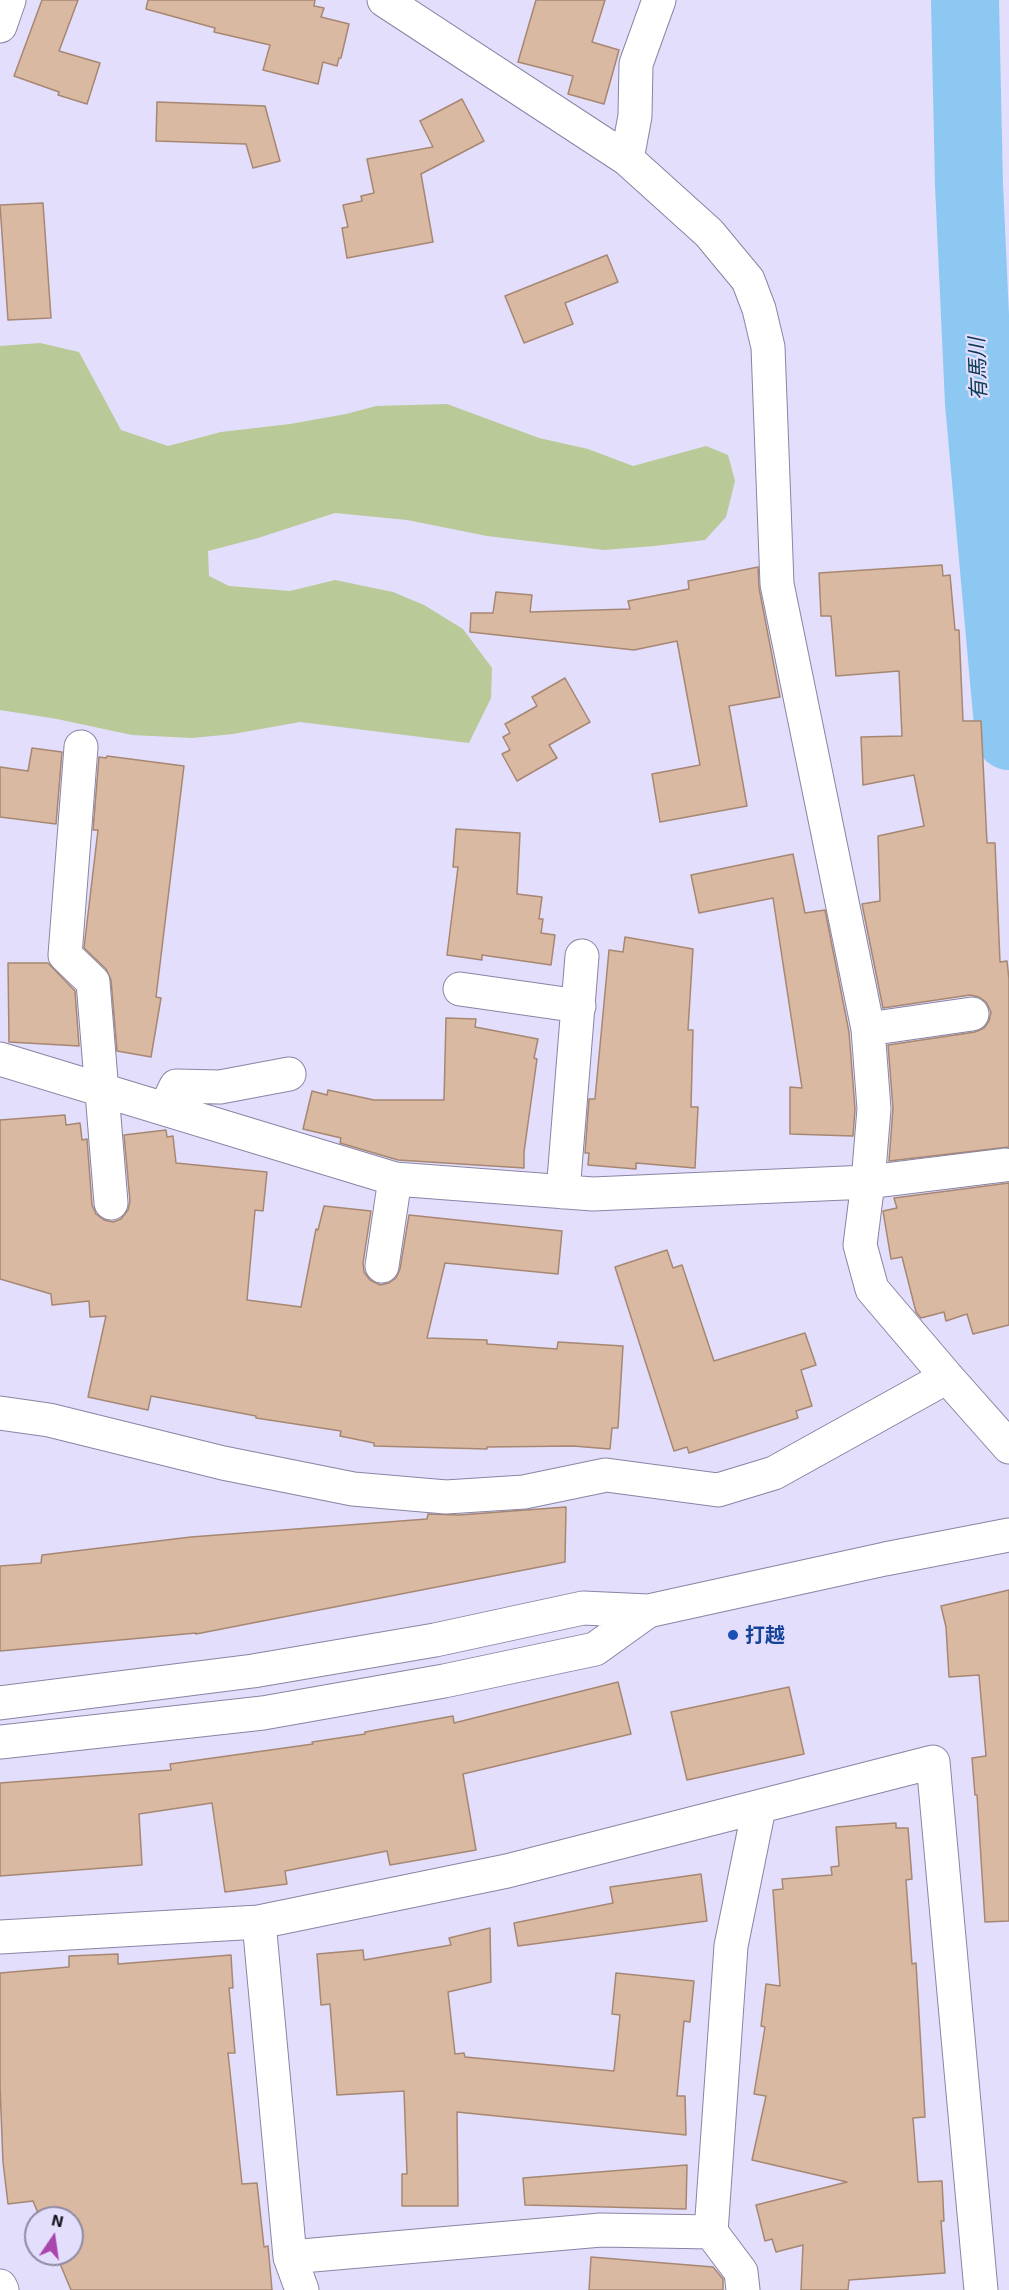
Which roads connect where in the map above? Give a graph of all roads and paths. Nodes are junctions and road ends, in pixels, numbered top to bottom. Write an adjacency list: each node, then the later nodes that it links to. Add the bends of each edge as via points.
1 (9, 0): 4 (street)
2 (384, 0): 5 (street)
3 (659, 0): 5 (street, via 636,64 635,116)
4 (0, 26)
5 (627, 159): 11 (street, via 709,233 748,280 759,309 768,346 777,584)
6 (81, 747): 14 (street, via 64,955 93,982)
7 (582, 956): 9 (street)
8 (460, 989): 9 (street)
9 (579, 1006): 19 (street)
10 (972, 1014): 11 (street)
11 (868, 1029): 18 (street, via 874,1109)
12 (0, 1059): 14 (street)
13 (289, 1074): 15 (street, via 220,1087 176,1086)
14 (102, 1090): 15 (street); 20 (street)
15 (165, 1109): 17 (street)
16 (1005, 1165): 18 (street)
17 (396, 1179): 19 (street); 21 (street)
18 (868, 1182): 19 (street); 22 (street, via 860,1245 872,1289)
19 (563, 1192)
20 (111, 1203)
21 (382, 1266)
22 (946, 1377): 23 (street, via 774,1473 718,1490 606,1475 524,1492 457,1496 353,1489 222,1463 49,1420); 24 (street)
23 (0, 1413)
24 (1009, 1447)
25 (1009, 1535): 26 (street)
26 (648, 1611): 27 (street, via 583,1608 435,1640 253,1671); 28 (street, via 596,1649 444,1681 263,1713)
27 (0, 1702)
28 (0, 1743)
29 (759, 1808): 30 (street, via 507,1871); 32 (street, via 731,1946); 36 (street, via 933,1762)
30 (259, 1922): 31 (street); 33 (street)
31 (0, 1937)
32 (711, 2232): 33 (street, via 601,2230); 35 (street, via 741,2272)
33 (290, 2257): 34 (street)
34 (302, 2290)
35 (743, 2290)
36 (981, 2290)

